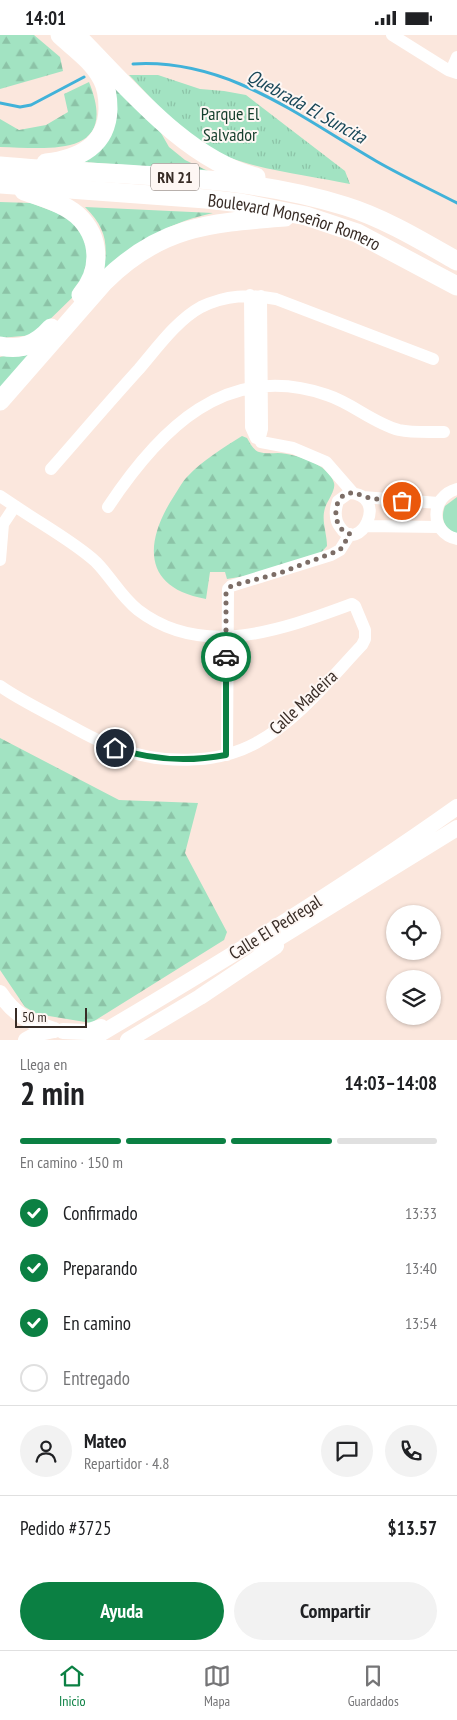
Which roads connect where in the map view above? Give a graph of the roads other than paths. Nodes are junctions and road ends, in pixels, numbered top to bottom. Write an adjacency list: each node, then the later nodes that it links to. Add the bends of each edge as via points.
1 (60, 35): 6 (highway, via 103,79 108,104 104,133 97,142 74,157)
2 (76, 35): 7 (highway, via 187,143 243,173 326,193)
3 (392, 35): 5 (street)
4 (457, 57): 5 (street)
5 (454, 72)
6 (4, 175): 7 (highway, Boulevard Monseñor Romero / RN 21, via 227,181 285,190); 8 (highway, Boulevard Monseñor Romero / RN 21, via 241,203); 12 (highway, via 77,216 95,244 96,267 87,288 45,335 28,346)
7 (347, 206): 9 (highway, Boulevard Monseñor Romero / RN 21)
8 (306, 216): 10 (highway, Boulevard Monseñor Romero / RN 21, via 357,233); 15 (highway, via 206,225 182,231 146,247 121,265)
9 (457, 261)
10 (457, 286)
11 (256, 296): 13 (street, via 300,306); 14 (street); 17 (street, via 216,301 186,318)
12 (0, 347)
13 (432, 359)
14 (256, 386): 16 (street, via 296,386 317,391 399,430); 19 (street, via 251,427 259,439 293,448 326,462); 23 (street, via 223,396 178,423 148,451)
15 (0, 401)
16 (444, 432)
17 (51, 469)
18 (457, 489): 21 (street, via 443,496)
19 (358, 495): 21 (street); 24 (street, via 369,511); 26 (street, via 343,496 336,506 336,519 341,529)
20 (0, 496): 22 (street)
21 (438, 503): 25 (street)
22 (14, 506): 28 (street, via 3,524); 29 (street, via 94,560 129,602 149,618 177,631)
23 (108, 507)
24 (366, 526): 25 (street); 26 (street, via 359,533)
25 (439, 527): 27 (street, via 448,537)
26 (350, 534): 29 (street, via 340,550 331,555 231,586 226,593)
27 (457, 539)
28 (0, 559)
29 (226, 637): 31 (street); 31 (street, Calle Madeira, via 248,636 291,626 352,604 365,630 362,645 297,713 261,740)
30 (0, 686): 31 (street, Calle Madeira, via 86,734 133,754 178,759)
31 (226, 755)
32 (457, 807): 33 (main road, Calle El Pedregal)
33 (436, 822): 36 (main road, Calle El Pedregal); 38 (main road, via 370,857 103,1026 86,1032)
34 (457, 828): 35 (main road, Calle El Pedregal)
35 (332, 905): 36 (main road, Calle El Pedregal); 43 (main road, via 250,965)
36 (243, 954): 41 (main road, Calle El Pedregal); 42 (main road, Calle El Pedregal)
37 (0, 993): 38 (main road, via 8,1005 26,1020)
38 (59, 1030): 39 (main road, via 38,1033); 40 (main road)
39 (26, 1040)
40 (84, 1040)
41 (90, 1040)
42 (111, 1040)
43 (128, 1040)

